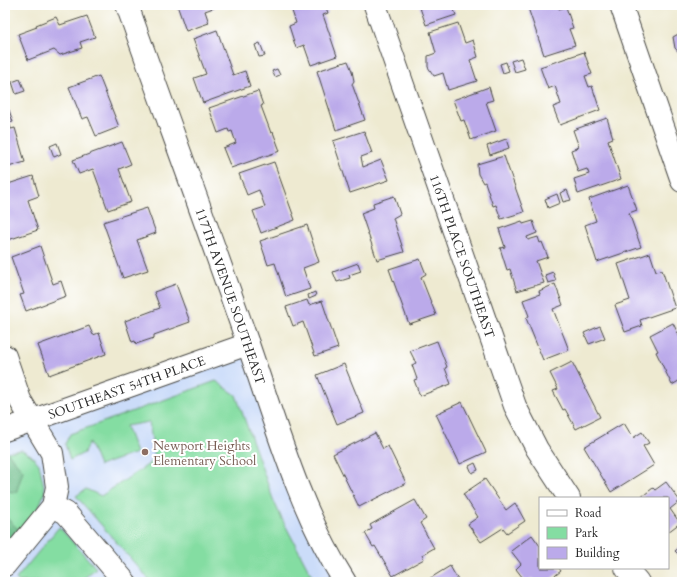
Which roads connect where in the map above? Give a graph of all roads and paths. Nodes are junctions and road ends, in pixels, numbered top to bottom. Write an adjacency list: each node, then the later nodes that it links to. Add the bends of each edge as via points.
1 (127, 5): 5 (street, 117TH AVENUE SOUTHEAST)
2 (375, 5): 9 (street, 116TH PLACE SOUTHEAST, via 515,406 537,448)
3 (621, 5): 4 (street)
4 (682, 181)
5 (248, 344): 7 (street, SOUTHEAST 54TH PLACE); 14 (street, 117TH AVENUE SOUTHEAST, via 293,474 314,525)
6 (5, 356): 7 (street, via 20,400)
7 (32, 420): 8 (street, SOUTHEAST 54TH PLACE); 10 (street, via 52,453 57,488)
8 (5, 430)
9 (568, 497)
10 (53, 506): 11 (street); 13 (street, via 66,513)
11 (5, 565)
12 (627, 569): 15 (street)
13 (125, 582)
14 (345, 582)
15 (638, 582)

